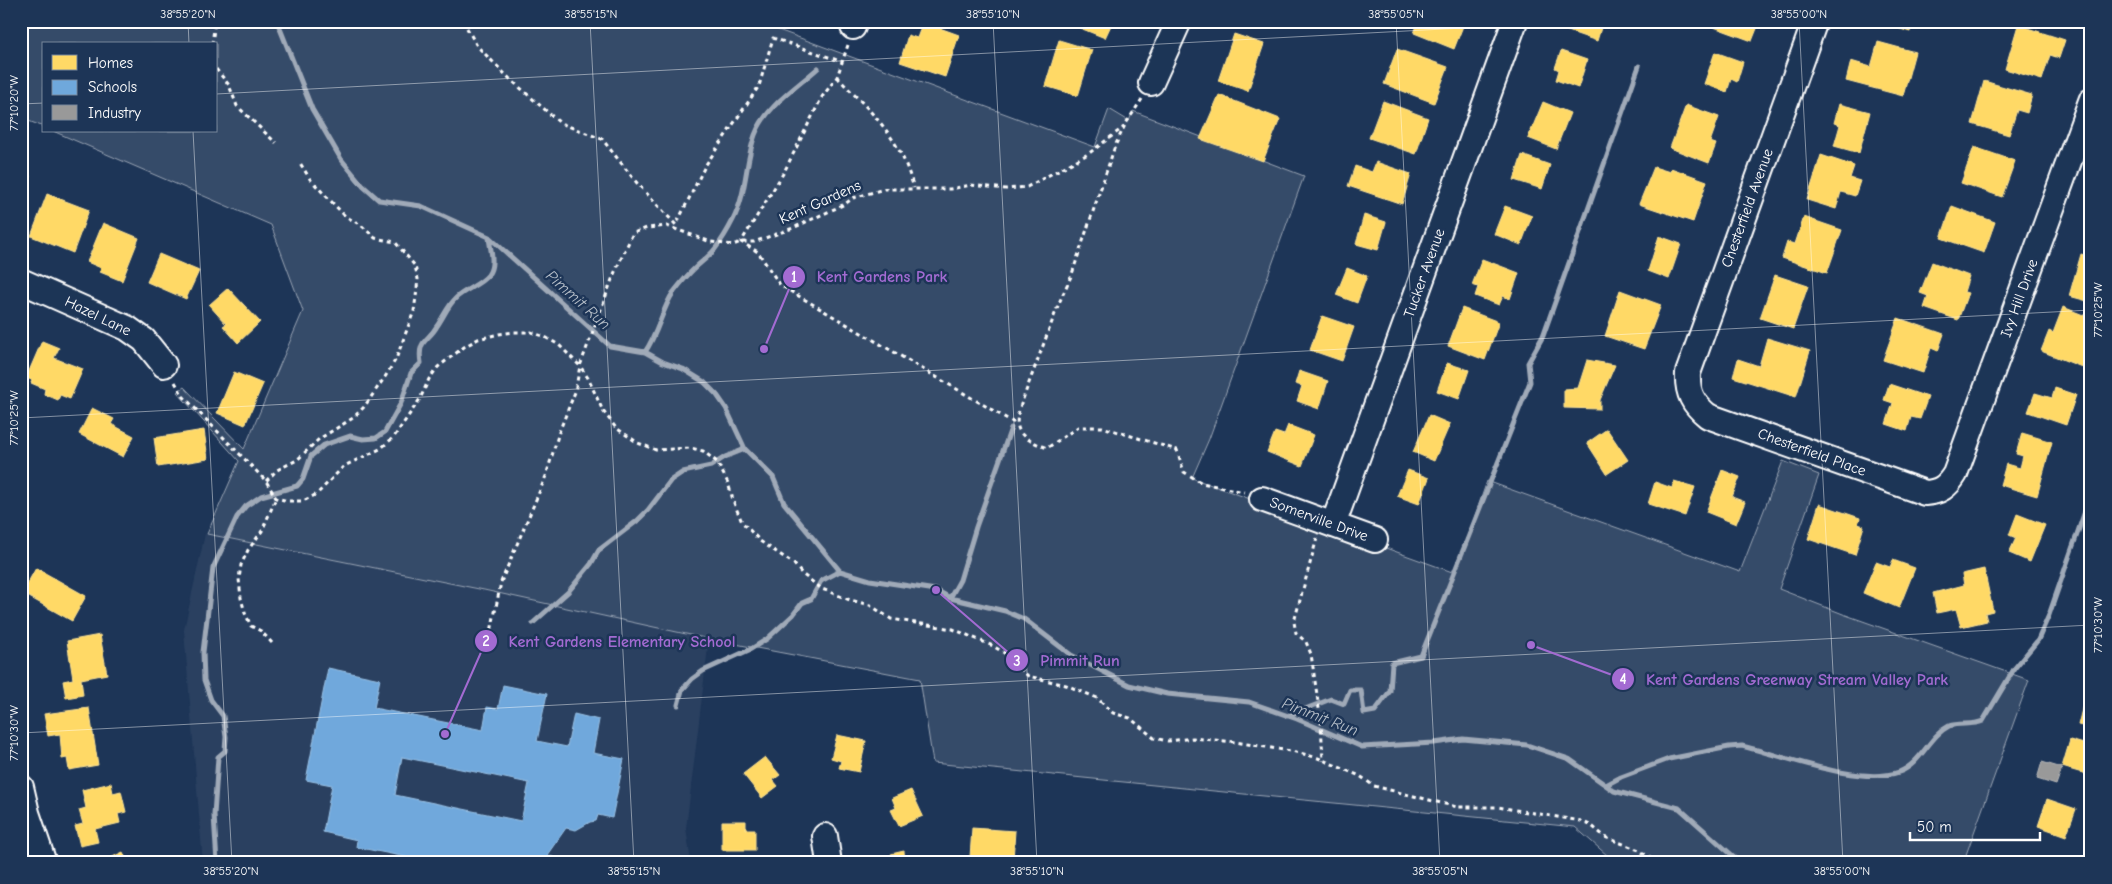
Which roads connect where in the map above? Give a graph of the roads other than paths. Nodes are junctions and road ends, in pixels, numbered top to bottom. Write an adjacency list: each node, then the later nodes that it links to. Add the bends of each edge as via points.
1 (1179, 21): 4 (street)
2 (1516, 21): 11 (street, Tucker Avenue)
3 (1815, 21): 8 (street, Chesterfield Avenue, via 1688,373)
4 (1151, 83)
5 (2091, 101): 9 (street, Ivy Hill Drive, via 1955,474)
6 (21, 281): 7 (street, Hazel Lane, via 127,328 144,340)
7 (164, 365)
8 (1684, 400): 9 (street, Chesterfield Place, via 1708,416)
9 (1942, 497)
10 (1262, 498): 11 (street, Somerville Drive)
11 (1327, 523): 12 (street, Somerville Drive)
12 (1375, 540)
13 (21, 787): 15 (street)
14 (825, 836): 16 (street)
15 (44, 863)
16 (829, 863)

